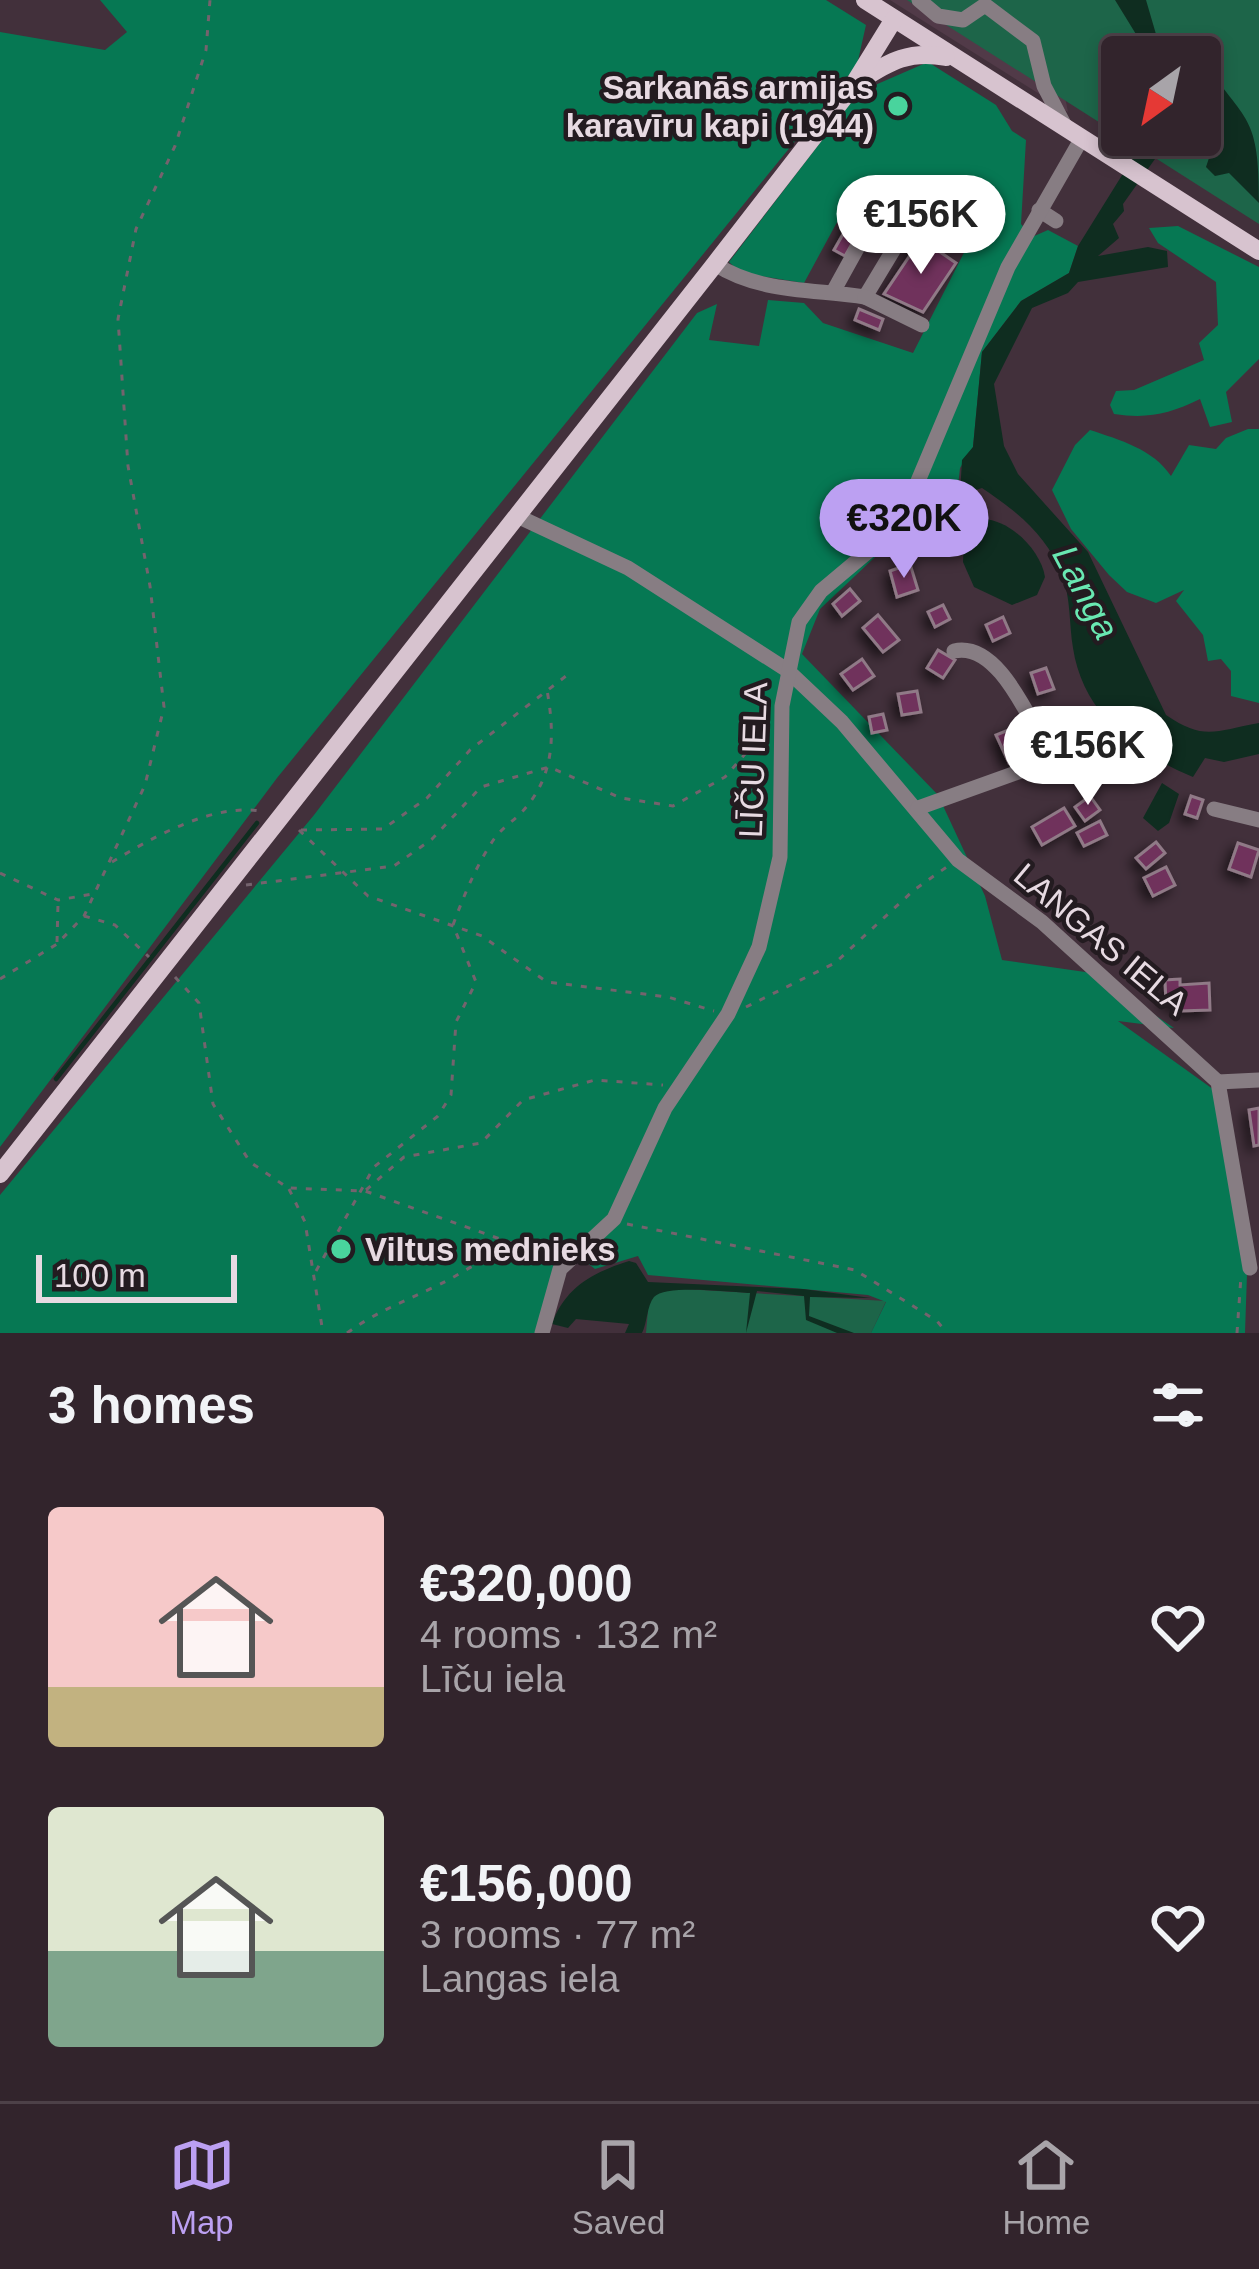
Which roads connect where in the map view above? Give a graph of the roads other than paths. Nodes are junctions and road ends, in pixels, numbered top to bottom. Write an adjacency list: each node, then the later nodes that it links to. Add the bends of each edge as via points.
1 (866, 0): 4 (main road)
2 (919, 0): 3 (street, via 938,16 963,20)
3 (983, 3): 9 (street, via 1033,41 1044,86)
4 (894, 19): 5 (main road); 8 (main road)
5 (911, 31): 6 (main road); 7 (main road)
6 (956, 58): 7 (main road, via 922,52); 9 (main road)
7 (889, 62): 8 (main road)
8 (852, 86): 13 (main road)
9 (1080, 137): 10 (street, LĪČU IELA); 12 (main road)
10 (1039, 210): 11 (street); 18 (street, LĪČU IELA, via 905,512)
11 (1056, 221)
12 (1259, 251)
13 (715, 264): 14 (street, via 769,286); 17 (main road)
14 (832, 292): 15 (street); 15 (street, via 881,206 912,219)
15 (865, 297): 16 (street)
16 (922, 325)
17 (517, 516): 19 (street, LANGAS IELA, via 609,557); 27 (main road)
18 (799, 622): 19 (street, via 778,642); 21 (street, LĪČU IELA)
19 (754, 647): 21 (street, LANGAS IELA)
20 (954, 651): 22 (street, via 975,651 998,669 1047,748 1035,766)
21 (787, 670): 22 (street, LANGAS IELA); 29 (street, LĪČU IELA, via 772,904 728,1014 677,1087 614,1220 560,1269)
22 (919, 808): 26 (street, LANGAS IELA, via 958,860 1042,922)
23 (1214, 809): 24 (street)
24 (1259, 820)
25 (1259, 1080): 26 (street)
26 (1218, 1082): 28 (street)
27 (0, 1174)
28 (1250, 1268)
29 (542, 1333)

